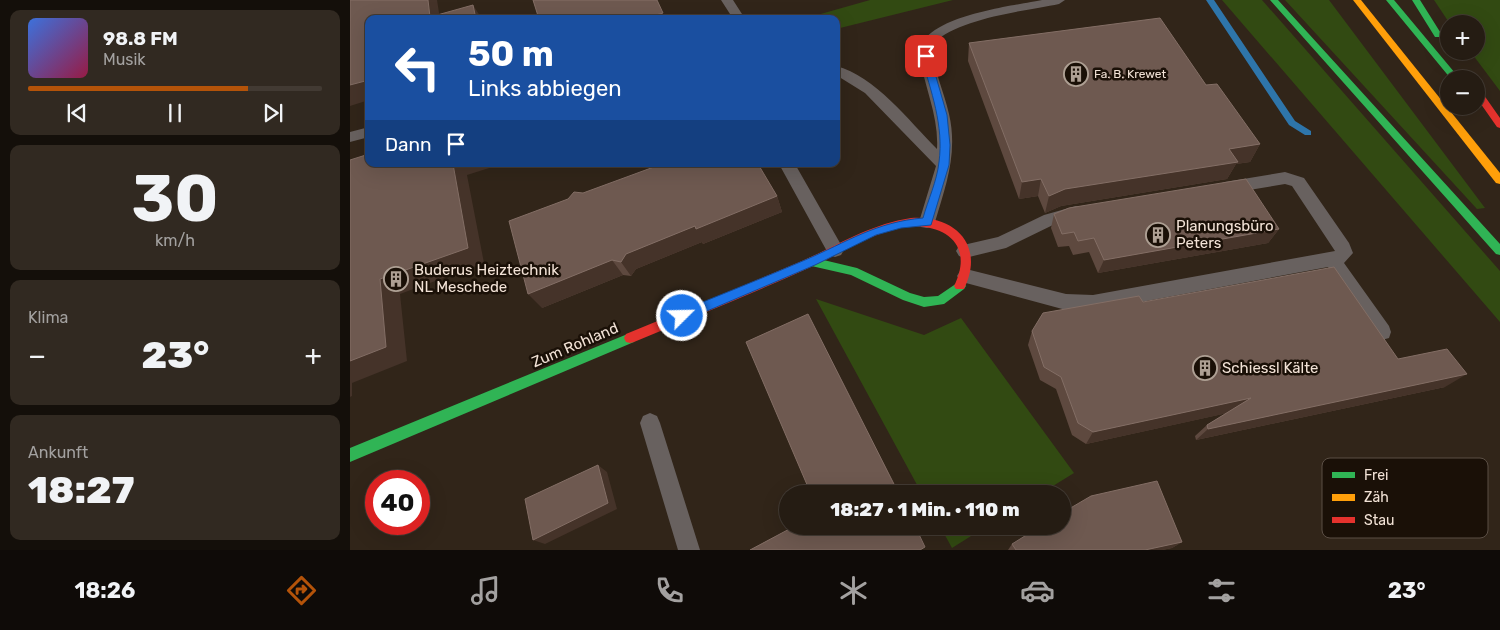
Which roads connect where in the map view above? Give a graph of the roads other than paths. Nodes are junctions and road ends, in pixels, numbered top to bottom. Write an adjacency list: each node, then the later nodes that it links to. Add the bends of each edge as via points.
1 (727, 0): 7 (lane)
2 (1058, 0): 17 (lane, via 971,19 945,29 928,42 926,56 945,130)
3 (1274, 0): 25 (main road)
4 (1357, 0): 19 (main road)
5 (1390, 0): 9 (main road)
6 (1416, 0): 8 (main road)
7 (736, 15)
8 (1440, 38)
9 (1448, 70)
10 (840, 72): 17 (lane, via 870,90)
11 (1485, 103): 13 (main road)
12 (1485, 114): 14 (main road)
13 (1500, 125)
14 (1500, 132)
15 (365, 133): 16 (lane)
16 (350, 137)
17 (944, 165): 22 (lane)
18 (789, 167): 23 (lane)
19 (1500, 180)
20 (1207, 191): 26 (lane, via 1285,178 1298,182 1343,248 1344,253 1340,257)
21 (1090, 210): 24 (lane, via 1053,217 1003,242)
22 (927, 222): 23 (main road, Zum Rohland, via 888,227); 24 (main road, Zum Rohland, via 949,229)
23 (835, 250): 27 (main road, Zum Rohland)
24 (965, 251): 28 (main road, via 968,257)
25 (1500, 251)
26 (1332, 259): 28 (lane, via 1093,303 1066,302); 29 (lane)
27 (811, 262): 28 (main road, via 850,270 925,302 936,302 956,291); 31 (main road, Zum Rohland)
28 (966, 276)
29 (1382, 332)
30 (650, 423): 32 (lane)
31 (350, 455)
32 (689, 550)

